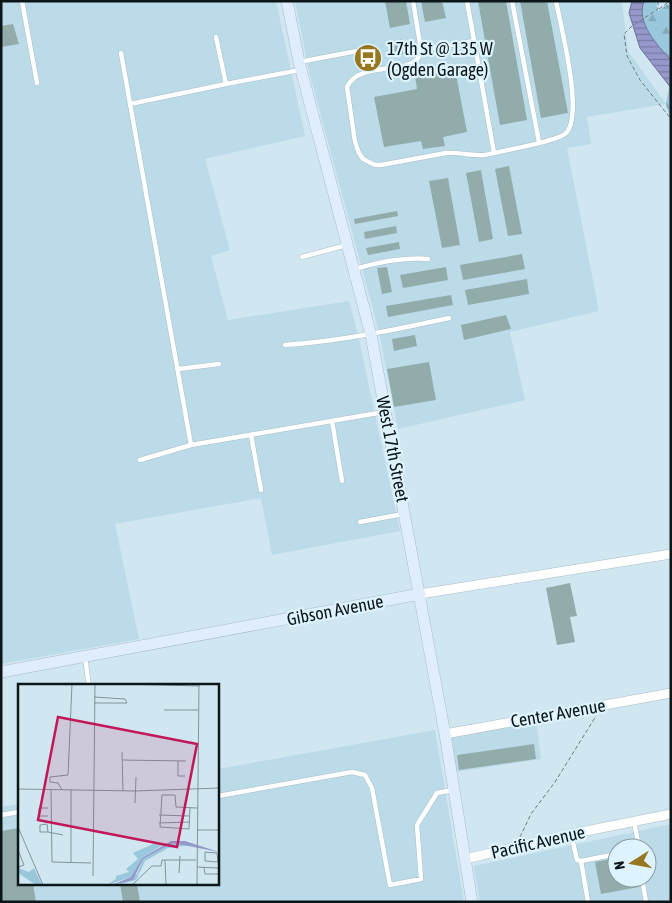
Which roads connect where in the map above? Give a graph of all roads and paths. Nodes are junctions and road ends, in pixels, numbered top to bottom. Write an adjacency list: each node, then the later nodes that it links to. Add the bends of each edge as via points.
1 (22, 1): 17 (lane)
2 (287, 1): 16 (street, West 17th Street)
3 (413, 1): 14 (lane)
4 (467, 1): 12 (lane)
5 (512, 1): 21 (lane)
6 (556, 1): 21 (lane, via 574,110 567,132)
7 (658, 1): 10 (path)
8 (669, 2): 9 (path); 10 (path)
9 (671, 5)
10 (658, 9): 20 (path, via 624,34 627,56 640,80)
11 (216, 37): 18 (lane)
12 (474, 41): 14 (lane); 22 (lane)
13 (374, 48): 16 (lane)
14 (421, 50): 22 (lane, via 414,63 364,72 350,80 346,87 355,142 363,159 375,165 446,153 475,156)
15 (120, 53): 19 (lane)
16 (300, 66): 18 (lane); 23 (street, West 17th Street)
17 (37, 83)
18 (226, 84): 19 (lane)
19 (130, 104): 31 (lane)
20 (671, 119)
21 (539, 142): 22 (lane)
22 (494, 153)
23 (347, 245): 24 (lane); 26 (street, West 17th Street)
24 (302, 257)
25 (428, 259): 26 (lane, via 394,260)
26 (354, 269): 28 (street, West 17th Street)
27 (449, 318): 28 (lane)
28 (371, 335): 29 (lane); 32 (street, West 17th Street)
29 (285, 345)
30 (219, 364): 31 (lane)
31 (178, 369): 35 (lane)
32 (386, 412): 33 (lane); 39 (street, West 17th Street)
33 (332, 421): 34 (lane); 37 (lane)
34 (251, 435): 35 (lane); 38 (lane)
35 (191, 445): 36 (lane)
36 (140, 460)
37 (342, 481)
38 (262, 490)
39 (405, 514): 40 (lane); 42 (street, West 17th Street)
40 (360, 522)
41 (671, 554): 42 (street, Gibson Avenue)
42 (420, 594): 43 (street, Gibson Avenue); 48 (street, West 17th Street)
43 (85, 657): 44 (street, Gibson Avenue); 45 (lane)
44 (1, 672)
45 (89, 684)
46 (671, 692): 47 (street, Center Avenue)
47 (602, 705): 48 (street, Center Avenue); 57 (path, via 555,782 531,814)
48 (445, 734): 49 (street, West 17th Street)
49 (454, 789): 50 (lane, via 437,793 417,825 421,879 390,885 372,788 364,776 352,772); 59 (street, West 17th Street)
50 (219, 796)
51 (18, 812): 53 (lane)
52 (671, 814): 54 (street, Pacific Avenue)
53 (1, 815)
54 (634, 821): 55 (street, Pacific Avenue); 56 (lane)
55 (571, 834): 57 (street, Pacific Avenue); 60 (lane, via 577,860)
56 (637, 838)
57 (516, 847): 59 (street, Pacific Avenue)
58 (607, 856): 60 (lane)
59 (465, 859): 62 (street, West 17th Street)
60 (581, 861): 63 (lane)
61 (644, 888): 64 (lane)
62 (472, 902)
63 (588, 902)
64 (646, 902)

